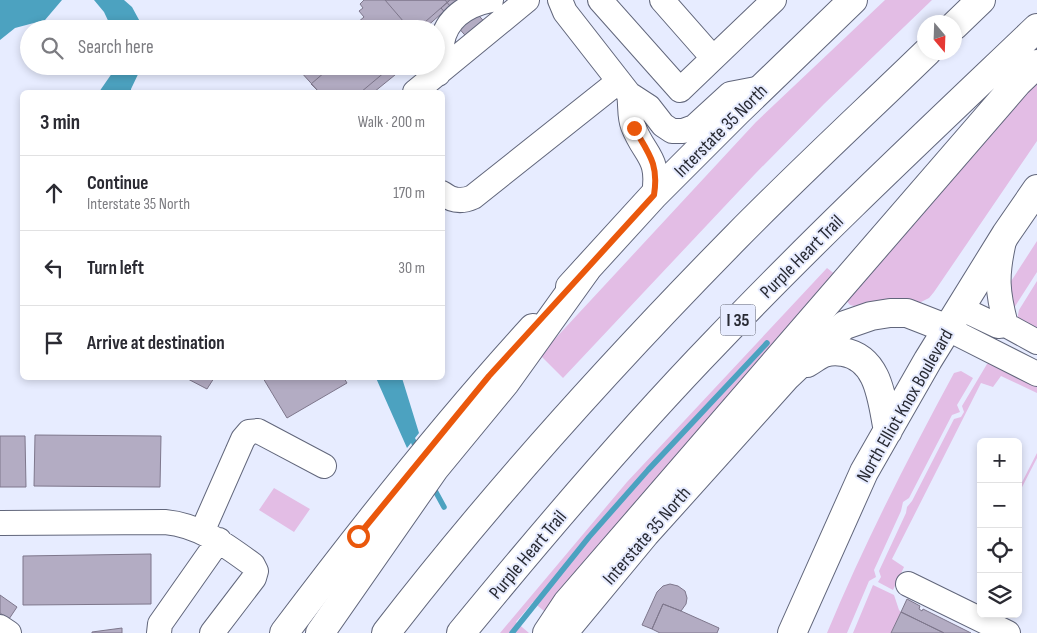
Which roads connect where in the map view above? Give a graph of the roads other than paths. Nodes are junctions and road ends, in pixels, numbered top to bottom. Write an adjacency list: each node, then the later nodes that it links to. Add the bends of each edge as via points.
1 (491, 0): 12 (lane, via 460,11)
2 (501, 0): 3 (lane)
3 (527, 0): 16 (lane)
4 (560, 0): 18 (lane, via 565,12)
5 (600, 0): 13 (lane, via 680,90)
6 (662, 0): 13 (lane)
7 (774, 0): 13 (lane)
8 (853, 0): 20 (main road, Interstate 35 North)
9 (981, 0): 10 (main road)
10 (962, 18)
11 (1037, 28): 43 (main road, Purple Heart Trail / I 35, via 715,342 598,470)
12 (445, 34)
13 (713, 58)
14 (919, 60): 42 (main road, via 738,235 589,392 465,533)
15 (1037, 64): 44 (main road, via 994,109 573,596)
16 (445, 68)
17 (437, 75): 19 (lane)
18 (624, 88): 20 (lane, via 649,106 668,128 678,131 694,127 730,94); 22 (lane, via 474,198 454,200); 23 (lane, via 631,121 654,163 657,176)
19 (418, 90)
20 (760, 90): 23 (main road, Interstate 35 North)
21 (1037, 189): 24 (main road, North Elliot Knox Boulevard)
22 (445, 195)
23 (654, 195): 32 (main road, Interstate 35 North, via 586,270 497,379 435,468)
24 (1006, 234): 25 (main road, North Elliot Knox Boulevard); 26 (lane, via 998,277)
25 (954, 318): 26 (lane); 28 (lane); 29 (main road, Interstate 35 North, via 890,312 870,316 845,325 831,335); 30 (main road, North Elliot Knox Boulevard)
26 (1006, 326): 27 (lane)
27 (1037, 342)
28 (1037, 374)
29 (787, 376): 30 (main road, via 824,353 851,353 875,376); 45 (main road, Interstate 35 North, via 645,534)
30 (888, 431): 46 (main road, North Elliot Knox Boulevard, via 864,472)
31 (324, 466): 34 (lane, via 258,431 249,432 243,439)
32 (396, 505): 40 (main road); 41 (main road)
33 (0, 523): 34 (lane, via 165,522)
34 (210, 536): 38 (lane, via 160,624); 39 (lane, via 253,564 256,571)
35 (908, 584): 47 (lane)
36 (0, 627): 37 (lane)
37 (8, 633)
38 (159, 633)
39 (212, 633)
40 (284, 633)
41 (320, 633)
42 (386, 633)
43 (461, 633)
44 (547, 633)
45 (563, 633)
46 (792, 633)
47 (1008, 633)

